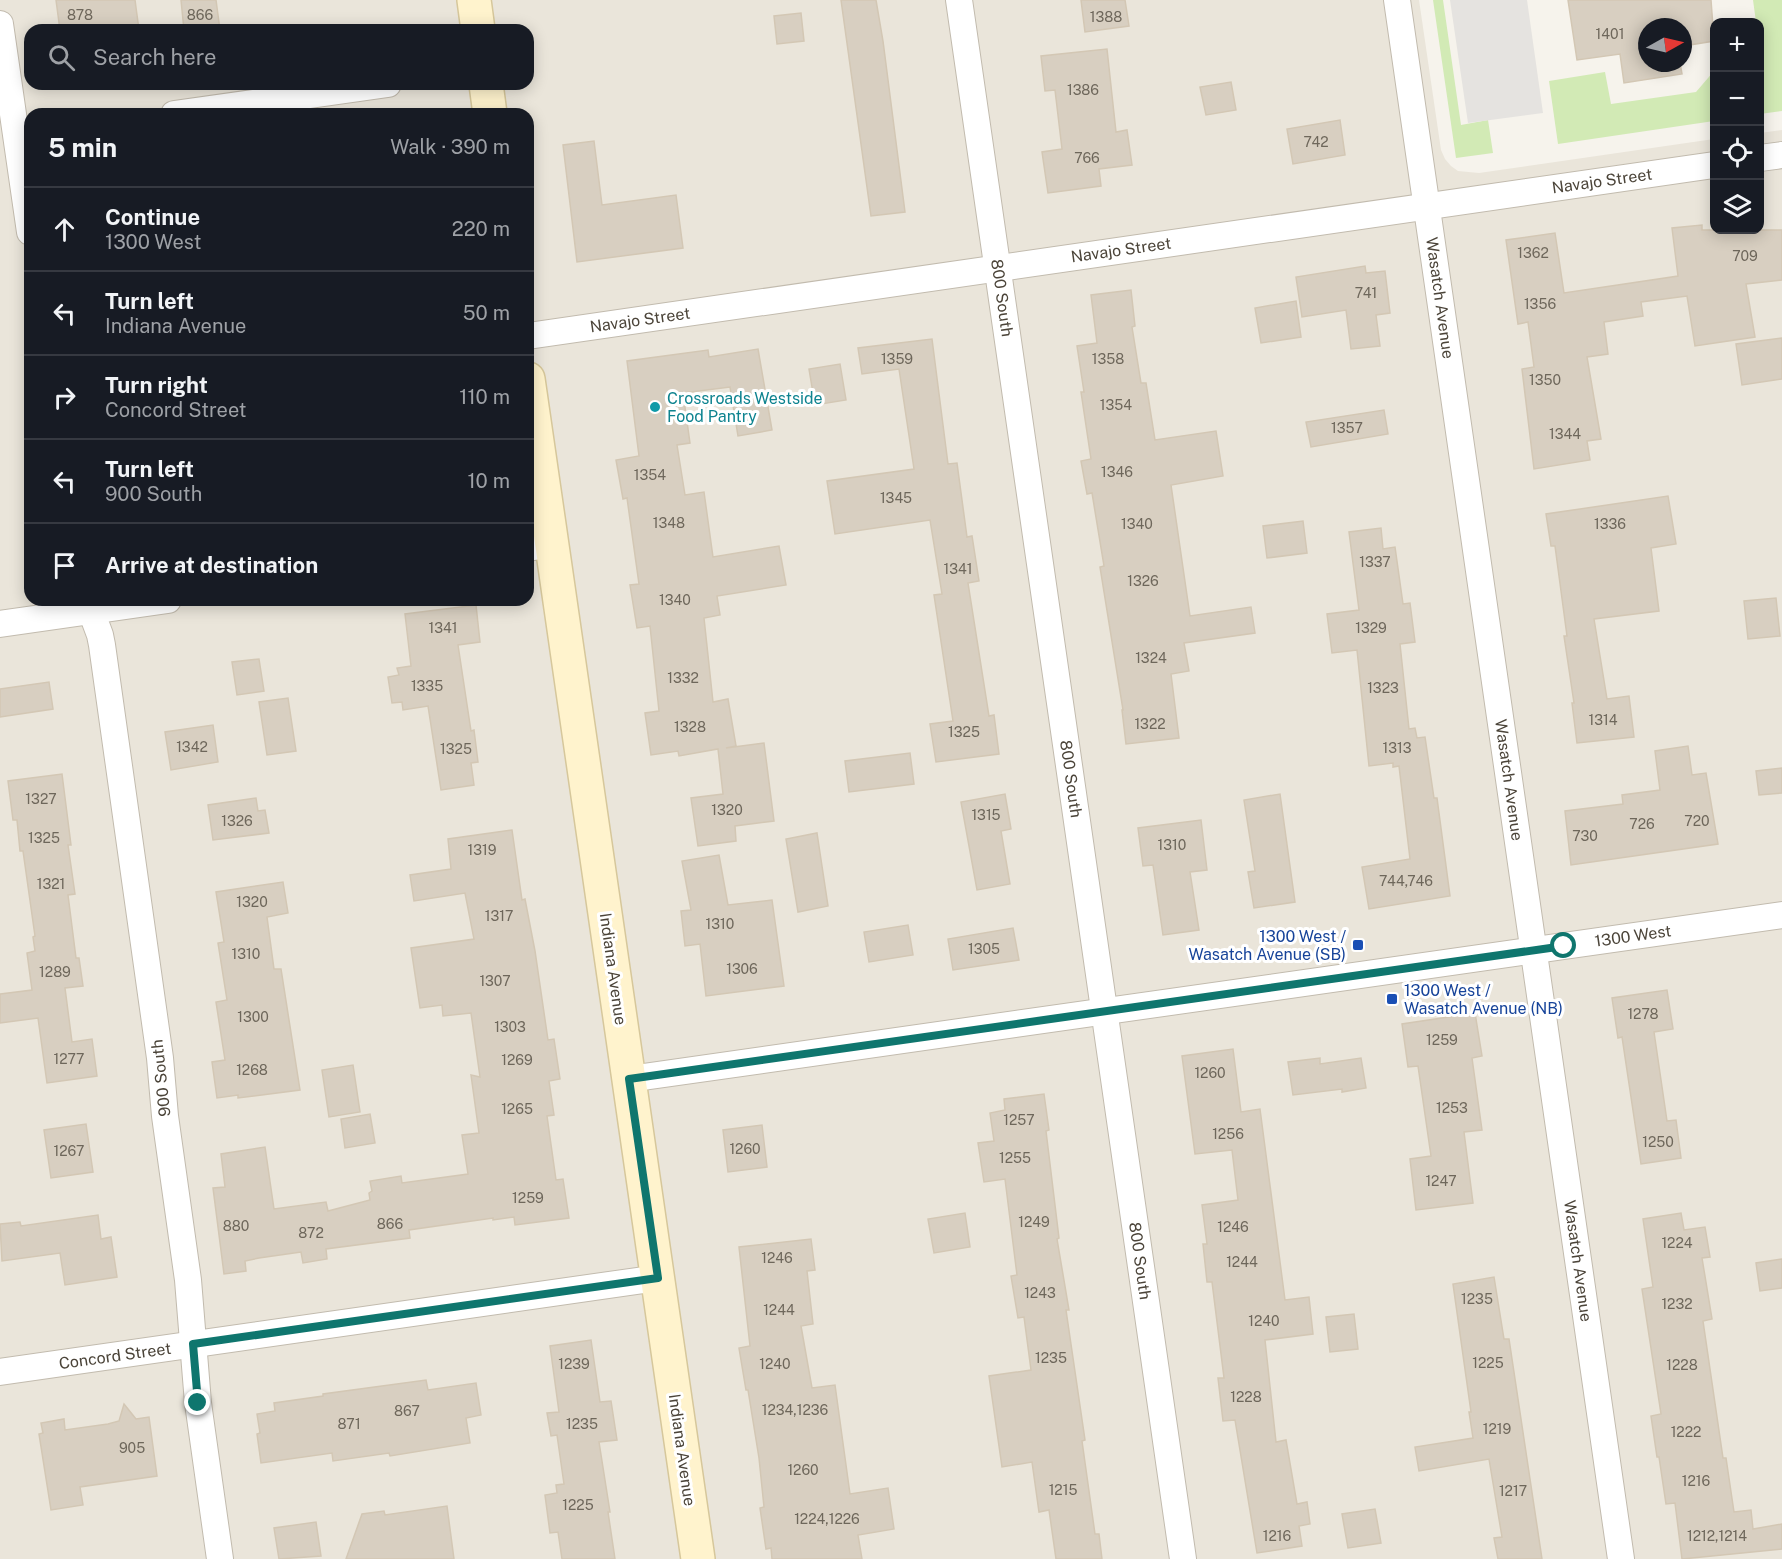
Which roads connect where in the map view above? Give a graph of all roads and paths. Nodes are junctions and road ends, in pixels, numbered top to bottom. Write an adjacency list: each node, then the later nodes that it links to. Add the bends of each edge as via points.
1 (474, 0): 5 (street)
2 (959, 0): 16 (street, 800 South)
3 (1397, 0): 15 (street, Wasatch Avenue)
4 (0, 24): 10 (street)
5 (477, 24)
6 (345, 90): 8 (street)
7 (487, 90): 9 (street)
8 (217, 108)
9 (489, 108)
10 (16, 136): 14 (street)
11 (1782, 155): 12 (street)
12 (1764, 157)
13 (1710, 166): 15 (street, Navajo Street)
14 (24, 191)
15 (1426, 206): 16 (street, Navajo Street); 24 (street, Wasatch Avenue)
16 (997, 268): 17 (street, Navajo Street); 25 (street, 800 South)
17 (534, 335)
18 (534, 462): 19 (street, Indiana Avenue)
19 (540, 546): 26 (street, Indiana Avenue)
20 (84, 606): 22 (street)
21 (89, 606): 28 (street, 900 South, via 102,645 157,1035)
22 (0, 624)
23 (1782, 915): 24 (street, 1300 West)
24 (1533, 950): 25 (street, 1300 West); 33 (street, Wasatch Avenue)
25 (1105, 1011): 26 (street, 1300 West); 32 (street, 800 South)
26 (629, 1079): 27 (street, Indiana Avenue)
27 (658, 1278): 28 (street, Concord Street); 31 (street, Indiana Avenue)
28 (193, 1344): 29 (street, Concord Street); 30 (street, 900 South)
29 (0, 1372)
30 (220, 1559)
31 (698, 1559)
32 (1184, 1559)
33 (1621, 1559)

